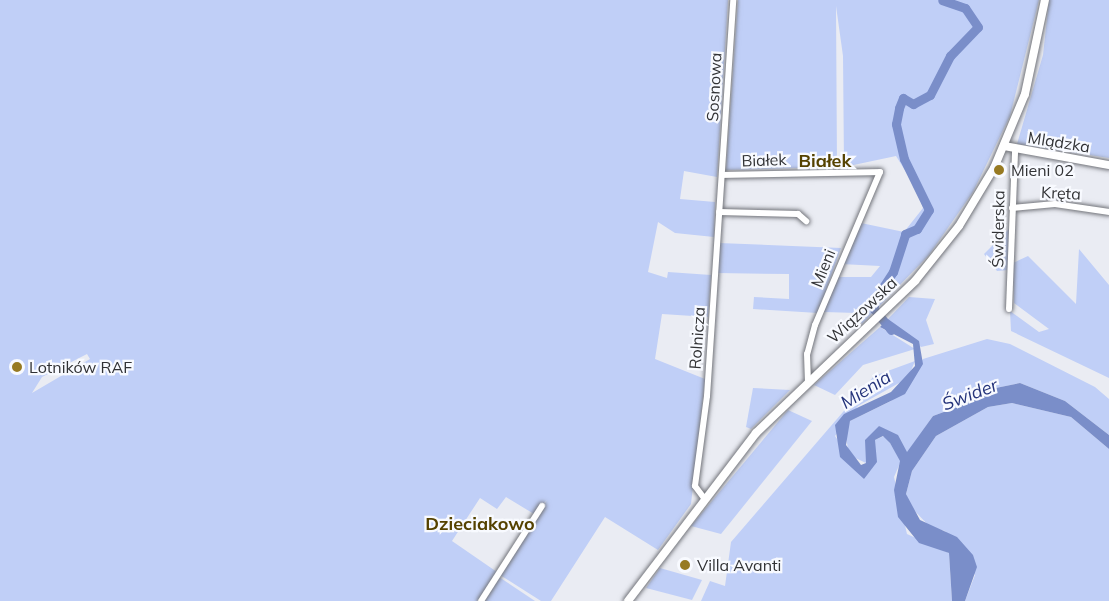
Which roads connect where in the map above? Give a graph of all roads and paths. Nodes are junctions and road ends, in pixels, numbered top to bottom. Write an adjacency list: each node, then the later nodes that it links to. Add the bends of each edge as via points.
1 (733, 0): 7 (street, Sosnowa)
2 (1045, 0): 3 (main road, Wiązowska, via 1025,94)
3 (1004, 146): 4 (main road, Mlądzka); 13 (main road, Wiązowska, via 959,226 885,310)
4 (1016, 150): 5 (main road, Mlądzka); 8 (street, Świderska)
5 (1109, 165)
6 (878, 169): 7 (street, Białek); 13 (street, Mieni, via 815,325 807,354)
7 (722, 175): 9 (street, Rolnicza)
8 (1012, 208): 10 (street, Kręta, via 1055,204); 12 (street, Świderska)
9 (719, 212): 11 (street, via 798,214); 14 (street, Rolnicza, via 695,486)
10 (1109, 212)
11 (806, 221)
12 (1009, 309)
13 (808, 381): 14 (main road, Wiązowska, via 756,433)
14 (704, 498): 17 (main road, Wiązowska)
15 (542, 506): 16 (street)
16 (481, 601)
17 (628, 601)

